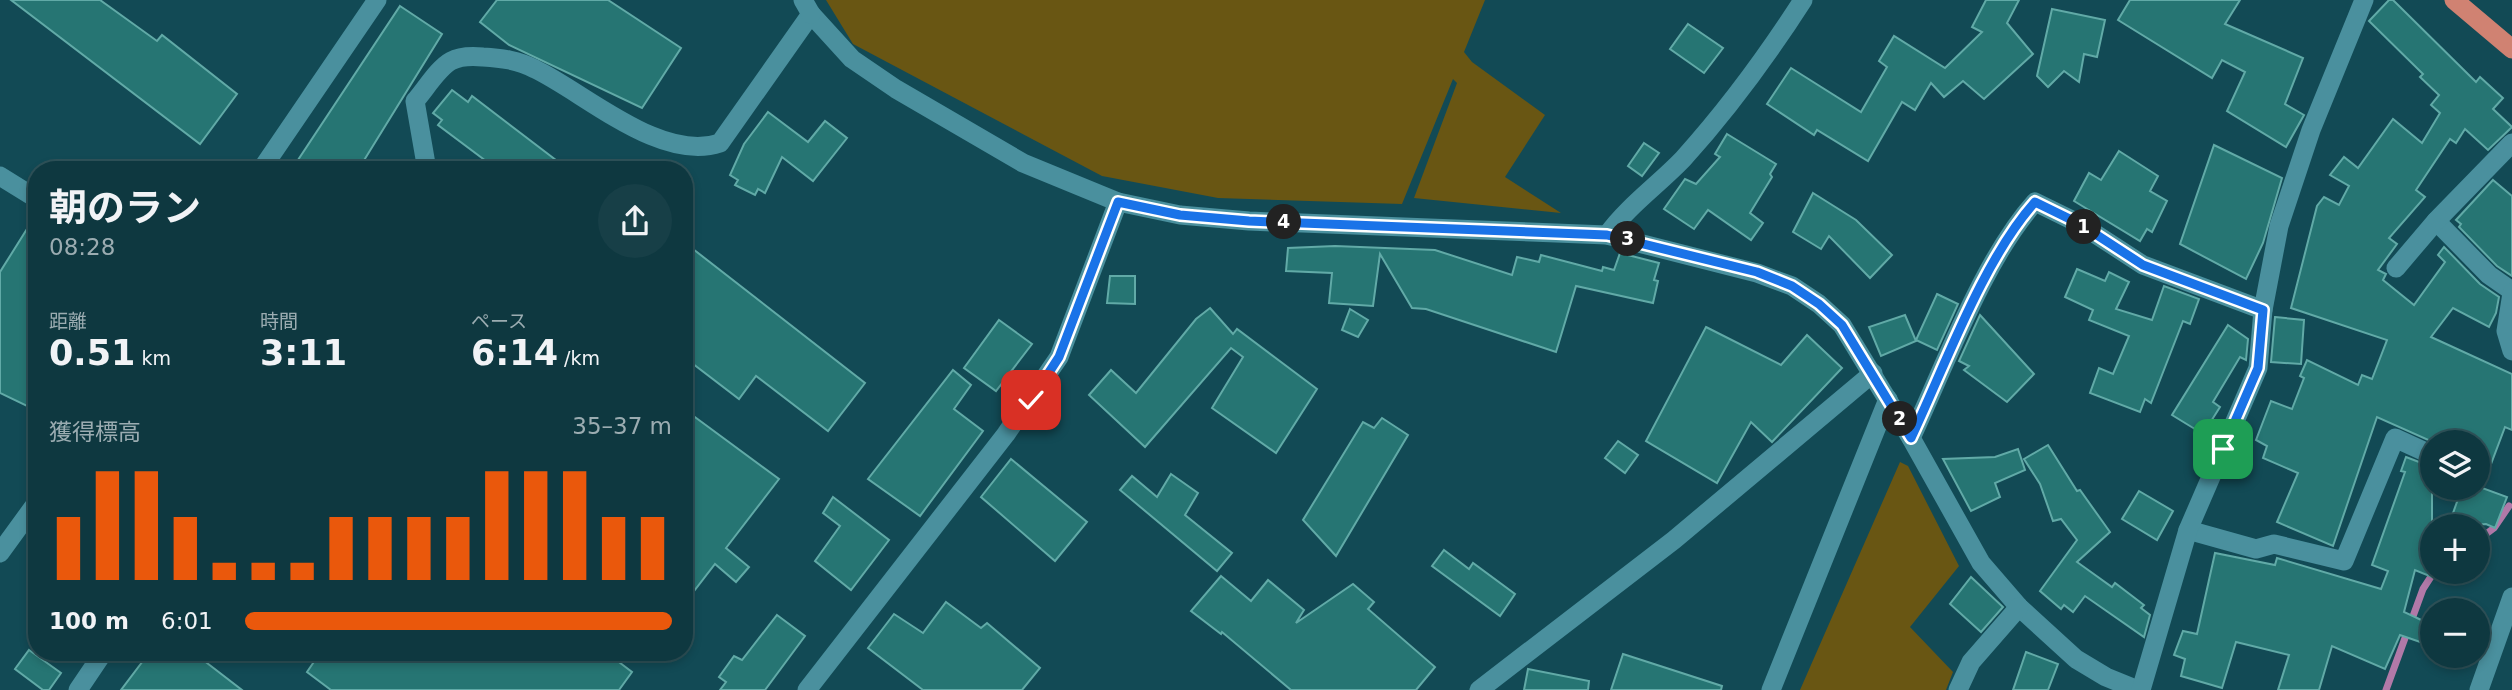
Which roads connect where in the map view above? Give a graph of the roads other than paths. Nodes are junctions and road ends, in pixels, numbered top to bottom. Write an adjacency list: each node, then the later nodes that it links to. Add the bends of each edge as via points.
1 (377, 0): 8 (street)
2 (1803, 0): 14 (street, via 1765,59 1690,150)
3 (2364, 0): 17 (street, via 2311,130 2279,226)
4 (2454, 0): 6 (highway)
5 (807, 7): 9 (street, via 720,143 705,148 678,145 626,124 534,68 508,59 469,56 450,61 415,101); 12 (street, via 852,59 896,89 1023,163)
6 (2512, 49)
7 (2512, 143): 13 (street)
8 (267, 161)
9 (425, 161)
10 (0, 176): 11 (street)
11 (28, 193)
12 (1118, 202): 14 (street, via 1180,215 1249,221); 30 (street, via 1059,357 1019,417)
13 (2435, 221): 15 (street); 16 (street)
14 (1607, 235): 19 (street, via 1757,272 1792,286 1842,325)
15 (2396, 268)
16 (2512, 292): 18 (street, via 2506,331)
17 (2263, 310): 21 (street, via 2143,265 2080,224 2035,202 2018,221 1989,271); 24 (street, via 2258,368)
18 (2512, 351)
19 (1873, 373): 20 (street); 31 (street, via 1674,540)
20 (1888, 399): 21 (street); 32 (street)
21 (1911, 438): 27 (street, via 1981,563)
22 (2420, 449): 24 (street, via 2395,438 2344,561 2274,544 2256,549)
23 (28, 514): 25 (street)
24 (2188, 530): 34 (street)
25 (0, 553)
26 (2512, 597): 35 (street)
27 (2019, 607): 33 (street, via 1971,662); 34 (street, via 2076,659)
28 (98, 661): 29 (street)
29 (78, 690)
30 (807, 690)
31 (1479, 690)
32 (1771, 690)
33 (1958, 690)
34 (2139, 690)
35 (2479, 690)

